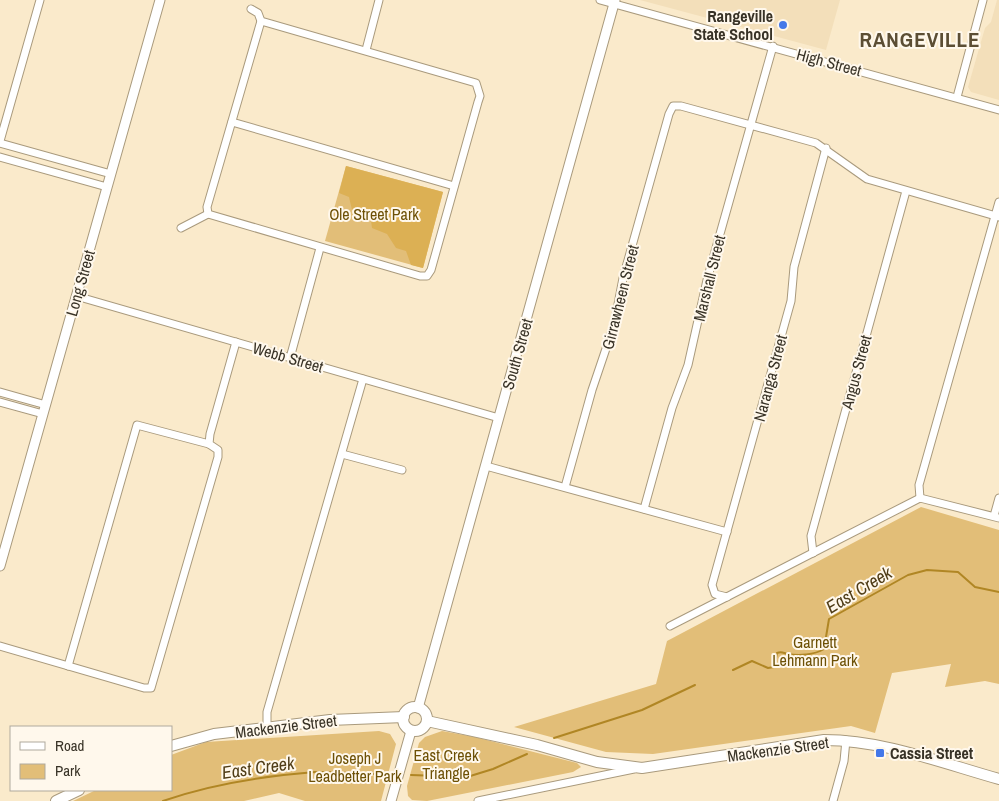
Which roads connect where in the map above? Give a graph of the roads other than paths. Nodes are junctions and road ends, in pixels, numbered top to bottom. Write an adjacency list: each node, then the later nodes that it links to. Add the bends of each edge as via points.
1 (40, 0): 15 (street)
2 (160, 0): 18 (street, Long Street)
3 (380, 0): 10 (street)
4 (600, 0): 6 (street, High Street)
5 (983, 0): 11 (street)
6 (614, 2): 9 (street, High Street); 35 (street, South Street)
7 (251, 9): 8 (street, via 258,13)
8 (261, 22): 10 (street); 13 (street)
9 (772, 46): 11 (street, High Street); 14 (street, Marshall Street)
10 (366, 50): 19 (street, via 476,83 478,102)
11 (957, 97): 12 (street, High Street)
12 (999, 110)
13 (232, 122): 19 (street); 23 (street, via 207,207)
14 (751, 125): 16 (street); 40 (street, Girrawheen Street, via 673,106 623,278 614,325); 43 (street, Marshall Street, via 707,280 688,366 672,408)
15 (0, 142): 18 (street)
16 (826, 148): 21 (street, via 858,174); 45 (street, Naranga Street, via 794,267 791,301)
17 (0, 157): 20 (street)
18 (111, 174): 20 (street, Long Street)
19 (454, 186): 26 (street, via 427,276)
20 (107, 187): 27 (street, Long Street)
21 (906, 191): 24 (street); 46 (street, Angus Street, via 811,536)
22 (999, 202): 24 (street)
23 (208, 214): 25 (street); 26 (street)
24 (997, 216): 41 (street, via 919,485)
25 (181, 228)
26 (320, 248): 29 (street)
27 (76, 296): 28 (street, Webb Street); 33 (street, Long Street)
28 (236, 342): 29 (street, Webb Street); 36 (street)
29 (290, 358): 30 (street, Webb Street)
30 (363, 379): 35 (street, Webb Street); 37 (street)
31 (0, 392): 33 (street)
32 (0, 402): 34 (street)
33 (46, 405): 34 (street, Long Street)
34 (43, 414): 47 (street, Long Street)
35 (499, 418): 38 (street, South Street)
36 (209, 444): 51 (street, via 137,425); 51 (street, via 218,450 218,457 151,688)
37 (342, 454): 39 (street); 55 (street, via 267,712)
38 (486, 466): 40 (street); 52 (street, South Street)
39 (402, 470)
40 (565, 486): 43 (street)
41 (920, 498): 44 (street); 46 (street)
42 (999, 498): 44 (street)
43 (644, 508): 45 (street)
44 (996, 517)
45 (727, 532): 48 (street, Naranga Street, via 712,585 716,594)
46 (812, 553): 48 (street)
47 (0, 566)
48 (727, 598): 49 (street)
49 (670, 626)
50 (0, 646): 51 (street)
51 (68, 666)
52 (418, 708): 53 (main road, via 410,709); 54 (main road, via 426,714)
53 (404, 717): 55 (main road, Mackenzie Street, via 360,717); 56 (main road, via 405,726)
54 (427, 722): 56 (main road, via 421,730); 59 (main road, Mackenzie Street, via 537,745)
55 (267, 728): 58 (main road, Mackenzie Street, via 214,734)
56 (411, 731): 65 (street)
57 (846, 740): 60 (main road, Mackenzie Street, via 824,740); 62 (main road, Mackenzie Street); 67 (street)
58 (172, 746)
59 (597, 762): 60 (main road, Mackenzie Street); 61 (street)
60 (642, 768): 61 (street, Mackenzie Street)
61 (590, 778): 66 (street, Mackenzie Street)
62 (999, 779)
63 (77, 791): 64 (main road)
64 (56, 801)
65 (391, 801)
66 (478, 801)
67 (833, 801)

